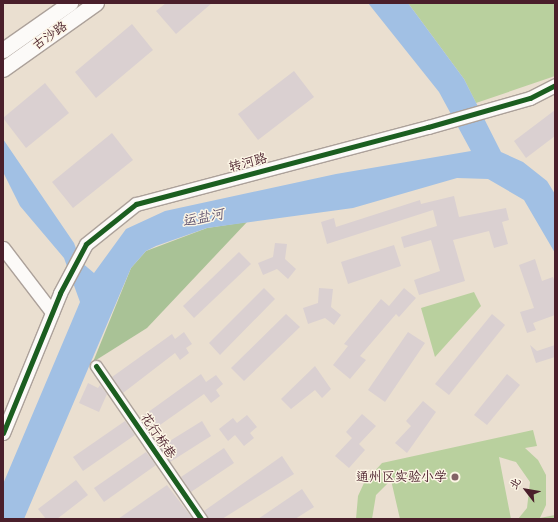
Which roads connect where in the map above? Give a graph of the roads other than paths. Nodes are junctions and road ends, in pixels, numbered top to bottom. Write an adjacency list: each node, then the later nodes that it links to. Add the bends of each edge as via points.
1 (70, 3): 3 (main road, 古沙路)
2 (96, 3): 4 (main road, 古沙路)
3 (3, 50)
4 (3, 69)
5 (555, 85): 7 (street, 转河路, via 530,98 428,127 136,204 86,244)
6 (3, 248): 7 (street)
7 (52, 312): 9 (street)
8 (96, 366): 10 (street, 花行桥巷)
9 (3, 433)
10 (201, 519)

